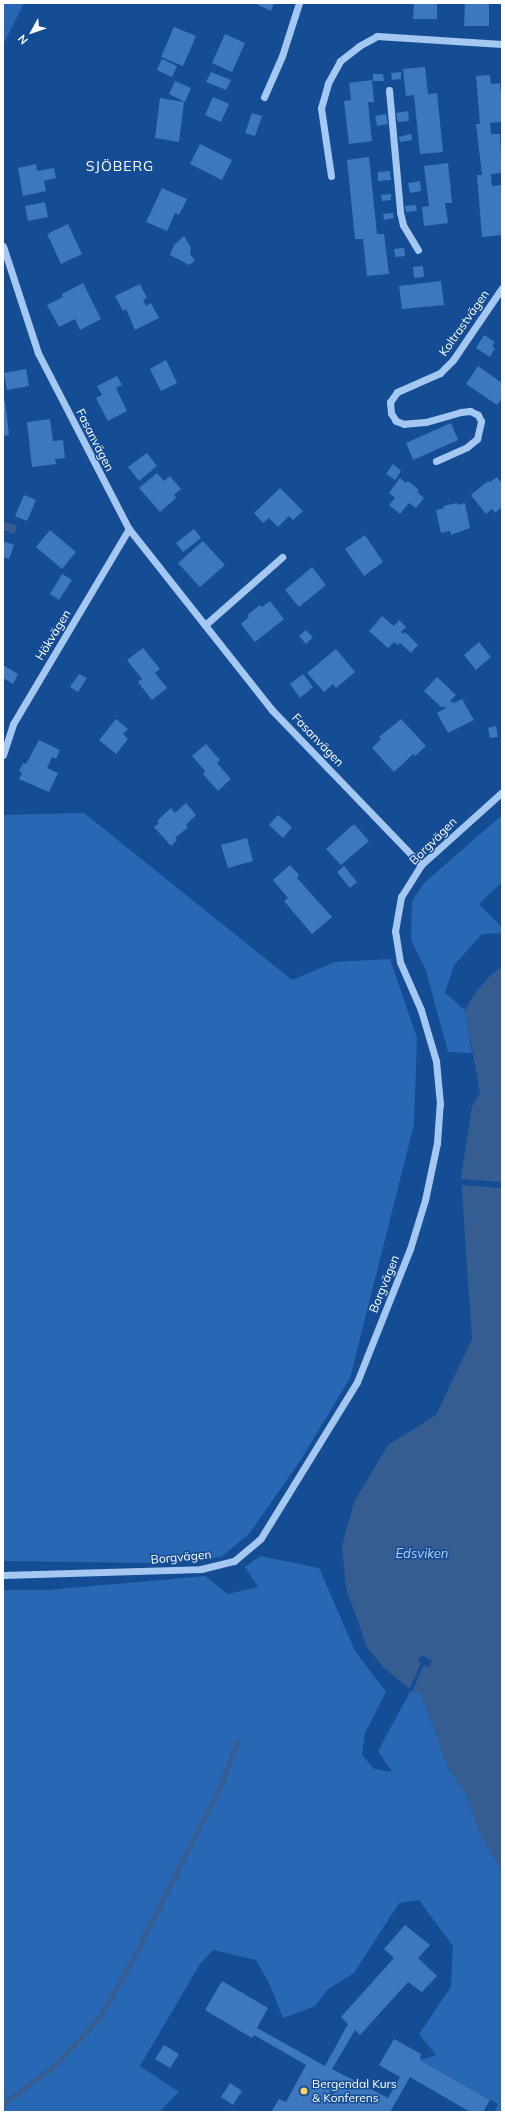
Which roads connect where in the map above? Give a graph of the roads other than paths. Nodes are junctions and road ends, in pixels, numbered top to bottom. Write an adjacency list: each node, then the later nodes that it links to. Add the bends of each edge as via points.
1 (299, 3): 4 (street, via 282,56)
2 (502, 44): 5 (street, via 377,36 359,46 340,62 328,83 321,108)
3 (389, 90): 7 (street, via 400,212 405,230)
4 (264, 96)
5 (331, 176)
6 (3, 246): 10 (street, Fasanvägen, via 38,353)
7 (418, 250)
8 (502, 288): 9 (street, Koltrastvägen, via 453,360 440,373 398,392 390,402 391,413 396,421 404,424 425,422 461,412 470,411 478,415 481,421 477,439 467,448)
9 (436, 461)
10 (129, 529): 12 (street, Fasanvägen); 13 (street, Hökvägen, via 13,724)
11 (282, 556): 12 (street)
12 (205, 625): 15 (street, Fasanvägen, via 272,710)
13 (3, 755)
14 (502, 792): 15 (street, Borgvägen)
15 (422, 865): 16 (street, Borgvägen, via 401,897 395,931 400,962 421,1010 436,1062 440,1104 437,1143 425,1200 410,1249 357,1382 261,1538 234,1561 193,1569)
16 (3, 1575)

